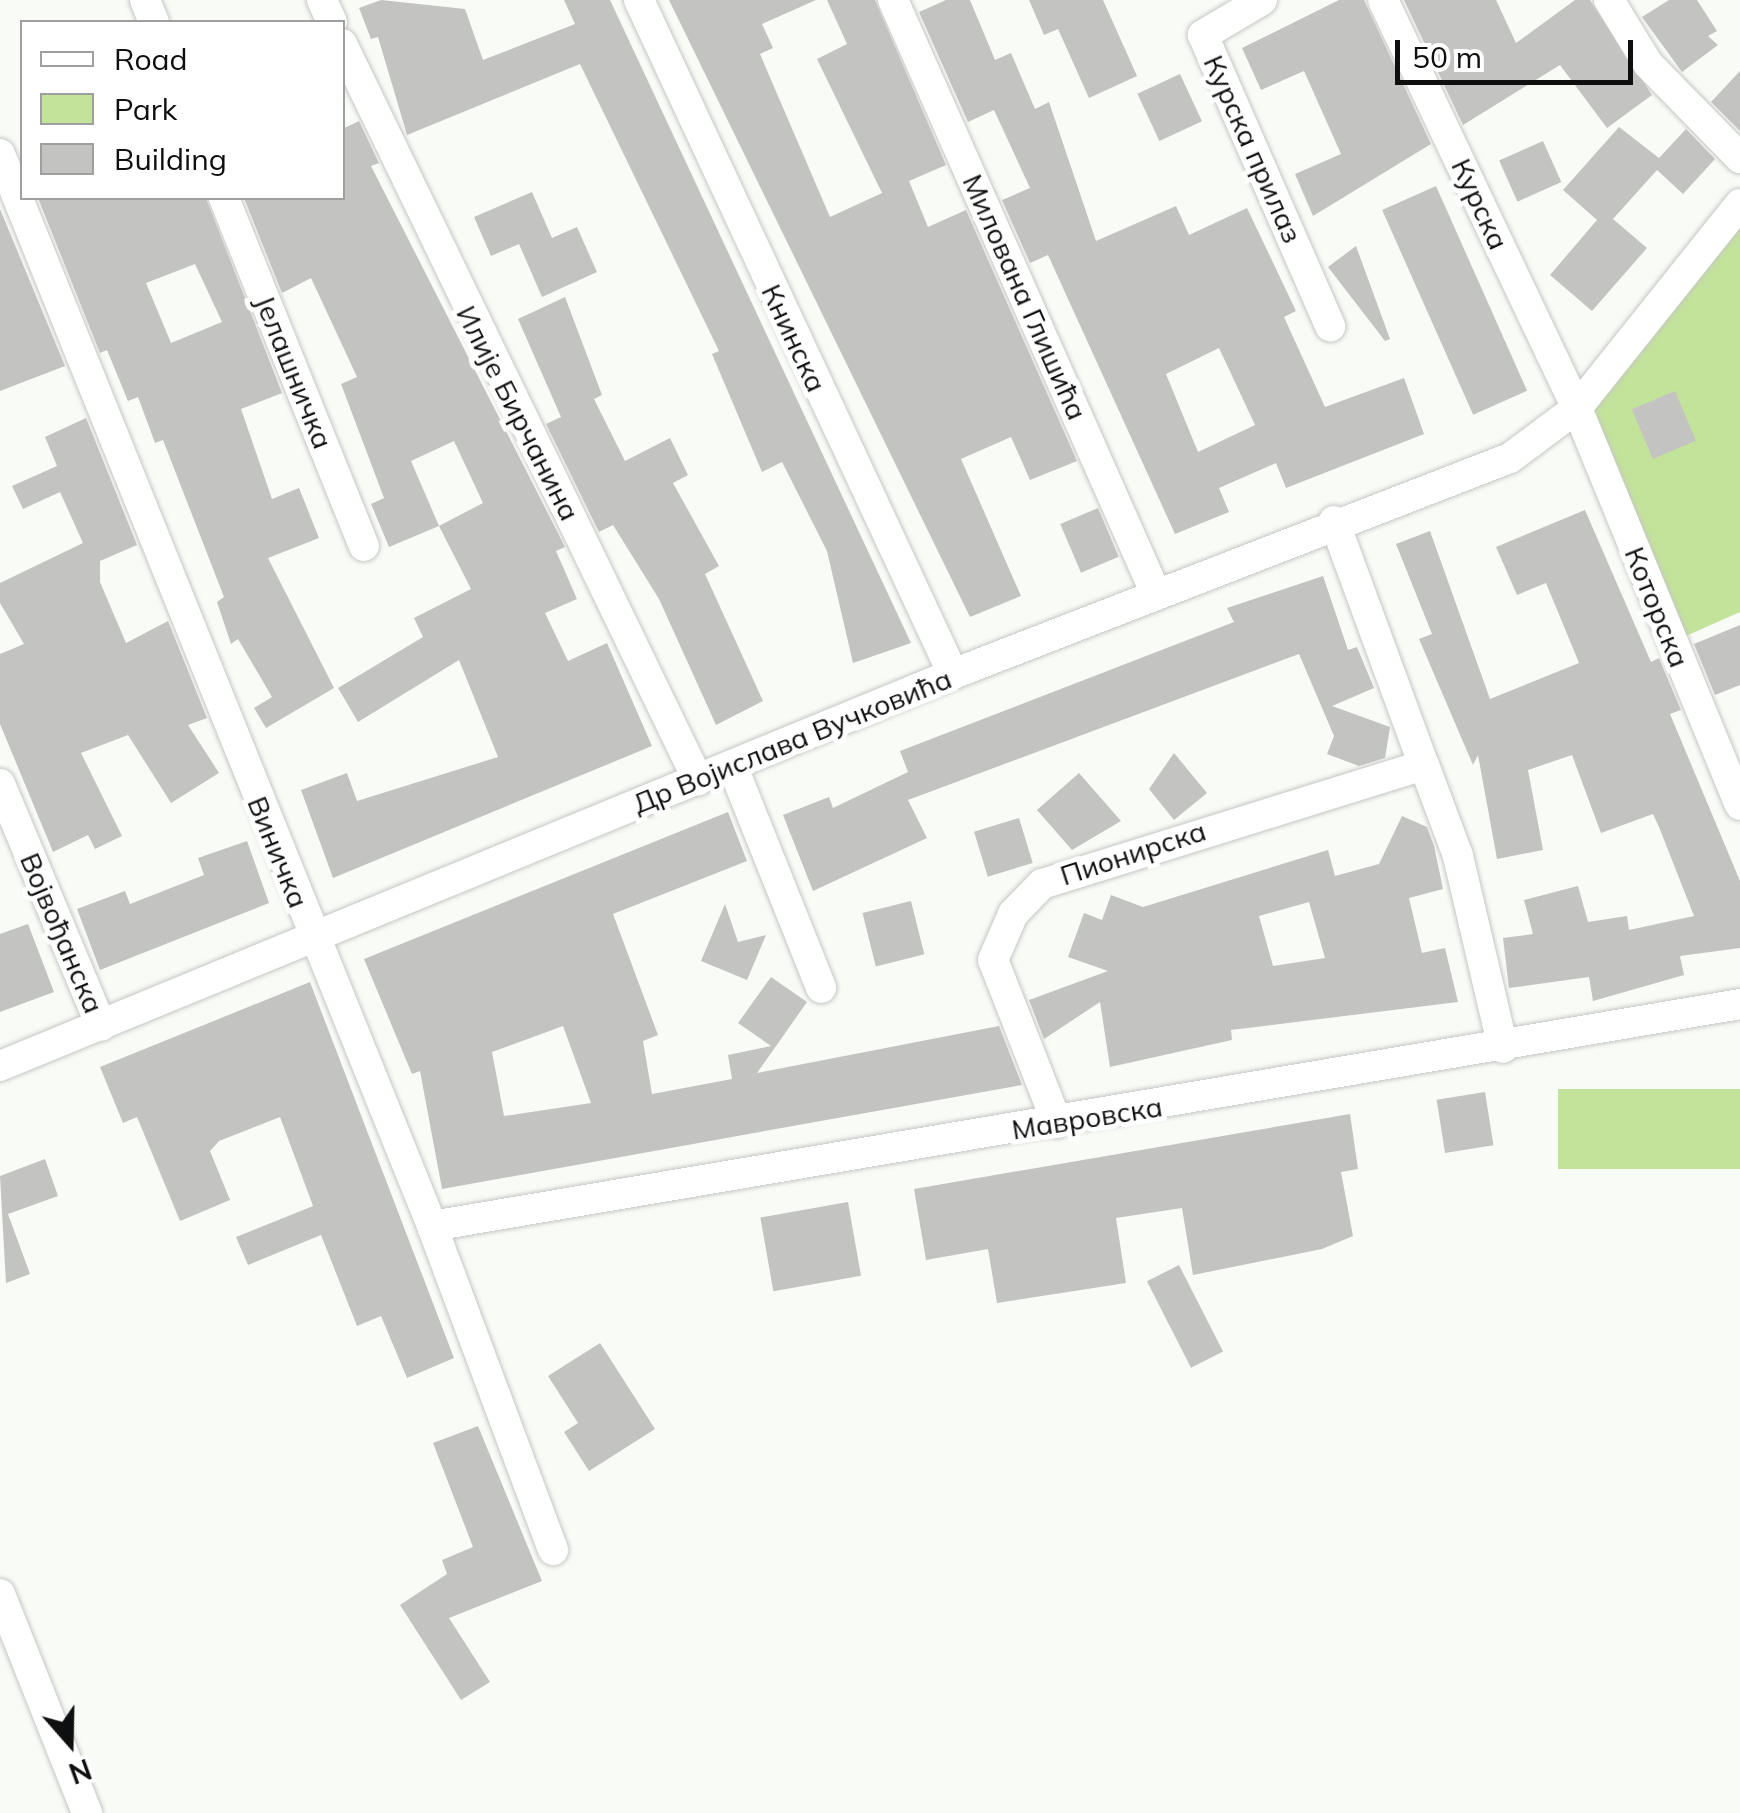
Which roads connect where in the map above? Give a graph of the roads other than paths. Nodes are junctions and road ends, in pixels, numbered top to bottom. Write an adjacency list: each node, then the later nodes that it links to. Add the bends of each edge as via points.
1 (639, 0): 16 (street, Книнска)
2 (893, 0): 15 (street, Милована Глишића)
3 (1262, 0): 11 (street, Курска прилаз, via 1203,35)
4 (1382, 0): 12 (street, Курска)
5 (1609, 0): 8 (street, via 1648,64)
6 (345, 50): 19 (street, Илије Бирчанина)
7 (0, 154): 22 (street, Виничка)
8 (1740, 158)
9 (225, 200): 14 (street, Јелашничка)
10 (1740, 204): 12 (street, Др Војислава Вучковића)
11 (1330, 326)
12 (1577, 408): 13 (street, Др Војислава Вучковића, via 1510,458); 21 (street, Которска)
13 (1334, 520): 15 (street, Др Војислава Вучковића); 18 (street)
14 (364, 546)
15 (1156, 594): 16 (street, Др Војислава Вучковића)
16 (953, 674): 17 (street, Др Војислава Вучковића)
17 (732, 765): 19 (street, Др Војислава Вучковића); 23 (street)
18 (1424, 765): 26 (street, via 1458,856); 28 (street, Пионирска, via 1063,871 1024,901 992,960)
19 (698, 780): 22 (street, Др Војислава Вучковића)
20 (0, 784): 25 (street, Војвођанска)
21 (1740, 805)
22 (312, 938): 25 (street, Др Војислава Вучковића); 29 (street, Виничка)
23 (821, 988)
24 (1740, 1004): 26 (street, Мавровска)
25 (101, 1026): 27 (street, Др Војислава Вучковића)
26 (1503, 1048): 28 (street, Мавровска)
27 (0, 1066)
28 (1057, 1123): 29 (street, Мавровска)
29 (432, 1226): 30 (street, Виничка)
30 (553, 1550)
31 (0, 1594): 32 (street)
32 (87, 1813)

